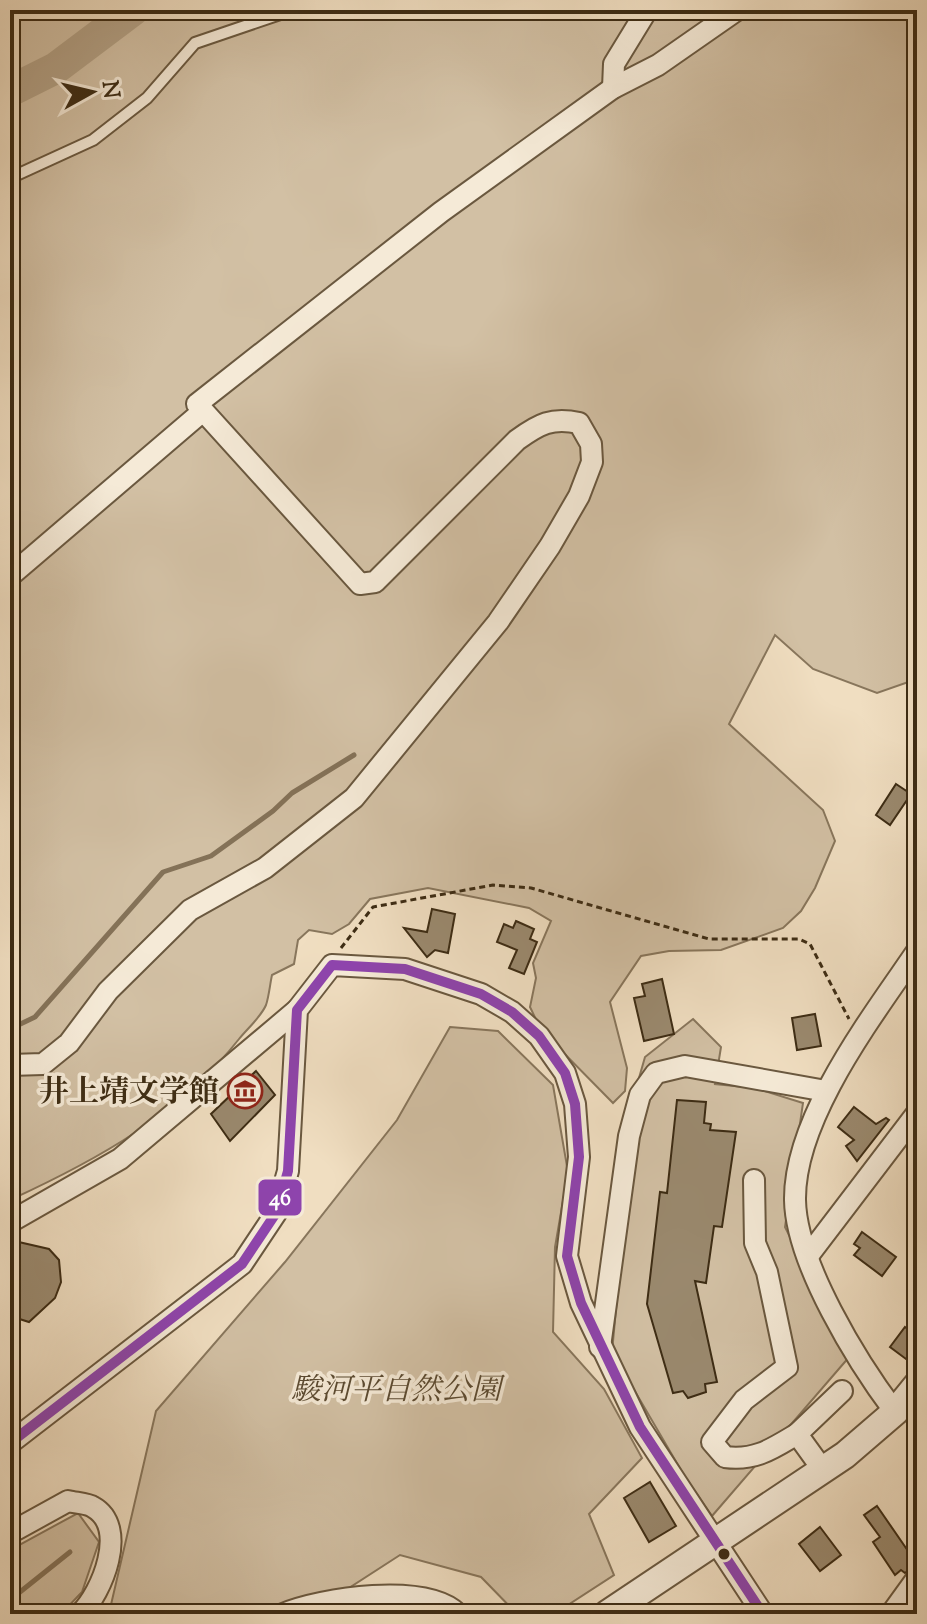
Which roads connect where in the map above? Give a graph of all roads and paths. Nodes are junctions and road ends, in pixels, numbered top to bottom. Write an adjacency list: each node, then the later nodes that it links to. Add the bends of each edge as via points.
1 (292, 10): 5 (lane, via 195,43 147,98 93,140)
2 (647, 10): 4 (street, via 614,64)
3 (737, 10): 4 (street, via 658,65)
4 (613, 88): 6 (street, via 355,279 197,404)
5 (10, 178)
6 (203, 411): 7 (street); 12 (street, via 360,584 375,582 517,440 541,423 559,418 579,423 591,444 592,462 557,534 498,622 354,798 265,868 190,910 108,991 69,1043 43,1064)
7 (10, 576)
8 (917, 951): 11 (street)
9 (332, 965): 10 (street); 11 (path, via 373,907 493,885 531,888 709,939 799,939 810,944 841,1009); 18 (street, via 405,969 481,994 539,1036 565,1073 575,1104 579,1157 567,1256)
10 (297, 1010): 16 (street, via 120,1159); 23 (street, via 288,1171 276,1213 242,1264)
11 (860, 1035): 13 (street)
12 (10, 1065)
13 (826, 1091): 17 (street, via 802,1155 795,1200); 18 (street, via 685,1066 656,1073 640,1095 629,1136)
14 (917, 1113): 17 (street)
15 (754, 1180): 22 (street, via 755,1243 767,1272 787,1367 744,1400 712,1442 725,1457 746,1460)
16 (10, 1222)
17 (808, 1256): 21 (street, via 859,1364)
18 (600, 1347): 26 (street, via 640,1427)
19 (917, 1385): 21 (street)
20 (842, 1391): 22 (street)
21 (895, 1412): 24 (street)
22 (797, 1434): 24 (street)
23 (10, 1443)
24 (823, 1470): 26 (street)
25 (10, 1533): 28 (street, via 68,1501 93,1507 104,1520 113,1550 91,1603)
26 (718, 1543): 31 (street); 32 (street)
27 (917, 1578): 33 (street)
28 (80, 1614)
29 (283, 1614): 30 (street, via 374,1595 414,1598)
30 (458, 1614)
31 (607, 1614)
32 (763, 1614)
33 (891, 1614)

